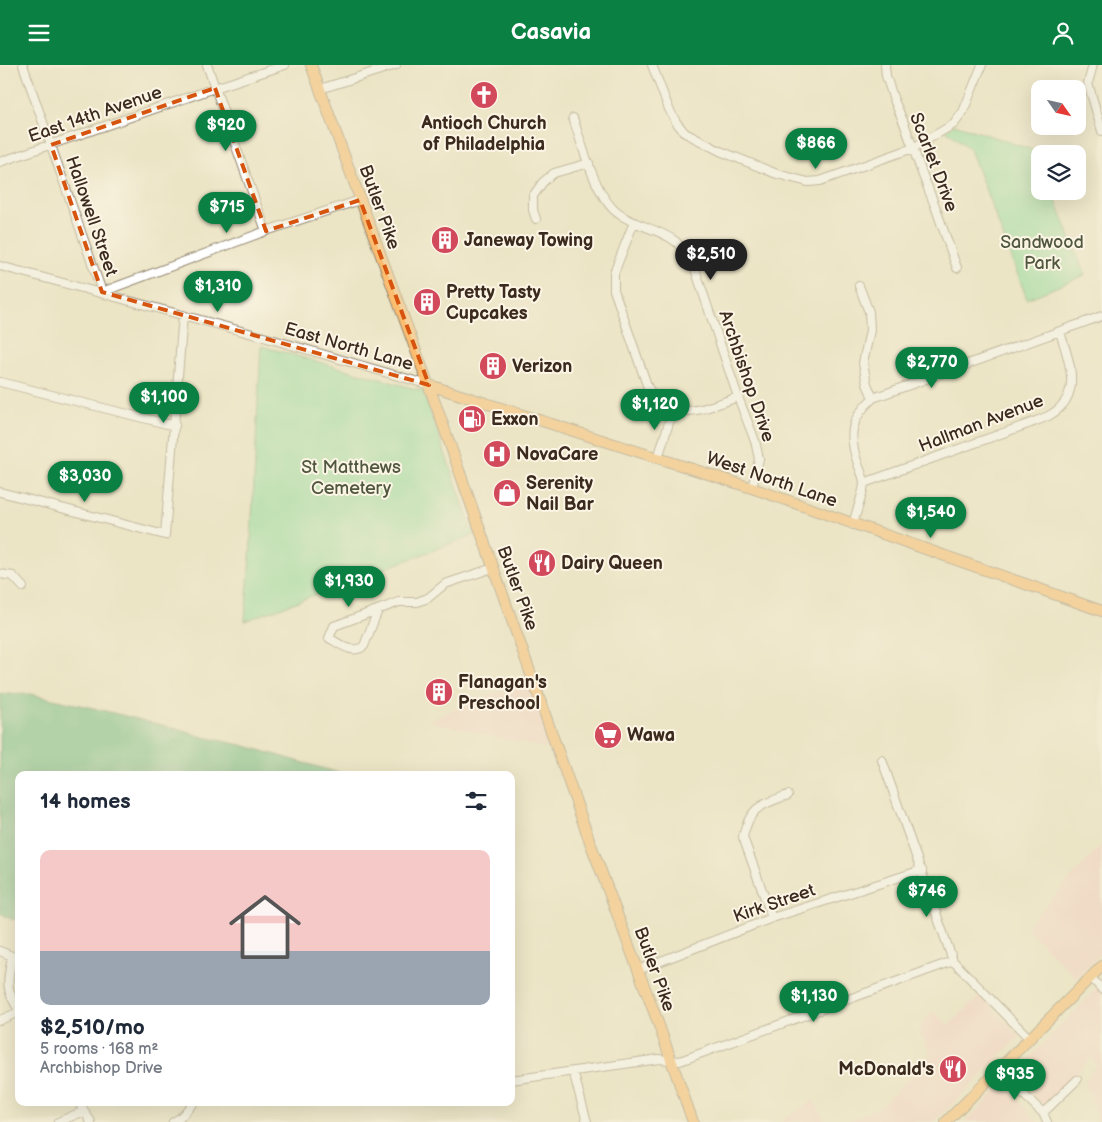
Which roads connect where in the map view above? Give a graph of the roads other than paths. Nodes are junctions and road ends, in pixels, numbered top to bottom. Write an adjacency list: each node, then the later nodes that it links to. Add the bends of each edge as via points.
1 (23, 65): 14 (street, Hallowell Street)
2 (207, 65): 10 (street)
3 (285, 65): 10 (street, East 14th Avenue)
4 (311, 65): 11 (main road, Butler Pike)
5 (396, 65): 11 (street)
6 (652, 65): 15 (street, via 669,109 685,133 720,151 797,181 820,181)
7 (885, 65): 15 (street, Scarlet Drive)
8 (982, 65): 15 (street, via 963,113 954,125)
9 (1093, 65): 13 (street, via 1088,83)
10 (215, 87): 14 (street, East 14th Avenue); 21 (street)
11 (320, 89): 18 (main road, Butler Pike)
12 (573, 118): 17 (street, Archbishop Drive)
13 (1102, 131)
14 (51, 145): 16 (street, East 14th Avenue); 25 (street, Hallowell Street)
15 (913, 148): 23 (street, Scarlet Drive)
16 (0, 162)
17 (589, 163): 19 (street, via 554,173 543,182 533,196); 20 (street, Archbishop Drive, via 609,205)
18 (360, 200): 21 (street); 30 (main road, Butler Pike)
19 (536, 219)
20 (634, 222): 31 (street, Archbishop Drive, via 675,241 694,266); 33 (street, via 614,273 614,290 648,388 658,401)
21 (266, 231): 25 (street)
22 (0, 266): 25 (street, East North Lane)
23 (957, 268)
24 (859, 286): 32 (street, via 869,312 870,330 863,363)
25 (102, 293): 26 (street, East North Lane)
26 (183, 315): 30 (street, East North Lane); 34 (street)
27 (1102, 316): 28 (street)
28 (1060, 332): 32 (street); 36 (street, Hallman Avenue, via 1071,365 1072,380 1062,406 1028,424)
29 (0, 382): 34 (street)
30 (429, 385): 35 (main road, West North Lane); 40 (main road, Butler Pike)
31 (738, 397): 33 (street, via 698,411); 37 (street, Archbishop Drive, via 759,459)
32 (873, 398): 36 (street, via 855,419 851,432)
33 (673, 411): 35 (street)
34 (175, 426): 38 (street, via 165,535)
35 (658, 458): 37 (main road, West North Lane)
36 (864, 483): 39 (street)
37 (752, 489): 39 (main road, West North Lane)
38 (0, 492)
39 (853, 525): 44 (main road, West North Lane)
40 (493, 568): 43 (street, via 445,584 428,598 399,602); 54 (main road, Butler Pike)
41 (0, 573): 42 (street, via 13,576)
42 (23, 587)
43 (378, 610): 43 (street, via 334,626 329,638 352,650 359,650 364,646)
44 (1102, 610)
45 (882, 760): 47 (street)
46 (788, 795): 48 (street, via 754,810 743,837)
47 (922, 870): 48 (street, Kirk Street); 52 (street)
48 (772, 918): 54 (street, Kirk Street)
49 (0, 951): 50 (street)
50 (15, 958)
51 (15, 961): 57 (street, via 8,984 8,992)
52 (953, 961): 60 (street); 61 (street, via 680,1061)
53 (1102, 966): 55 (main road)
54 (638, 969): 61 (main road, Butler Pike)
55 (1091, 977): 56 (street); 60 (main road)
56 (1102, 989)
57 (15, 1004)
58 (15, 1013): 59 (street)
59 (0, 1020)
60 (1030, 1039): 62 (main road)
61 (670, 1061): 63 (street, via 659,1059); 74 (main road, Butler Pike)
62 (998, 1070): 69 (street); 75 (main road)
63 (574, 1071): 64 (street); 73 (street)
64 (515, 1079)
65 (1078, 1079): 69 (street)
66 (81, 1106): 68 (street)
67 (191, 1106): 70 (street)
68 (84, 1111): 71 (street); 72 (street)
69 (1043, 1113): 76 (street)
70 (179, 1121)
71 (58, 1122)
72 (90, 1122)
73 (587, 1122)
74 (693, 1122)
75 (946, 1122)
76 (1047, 1122)

